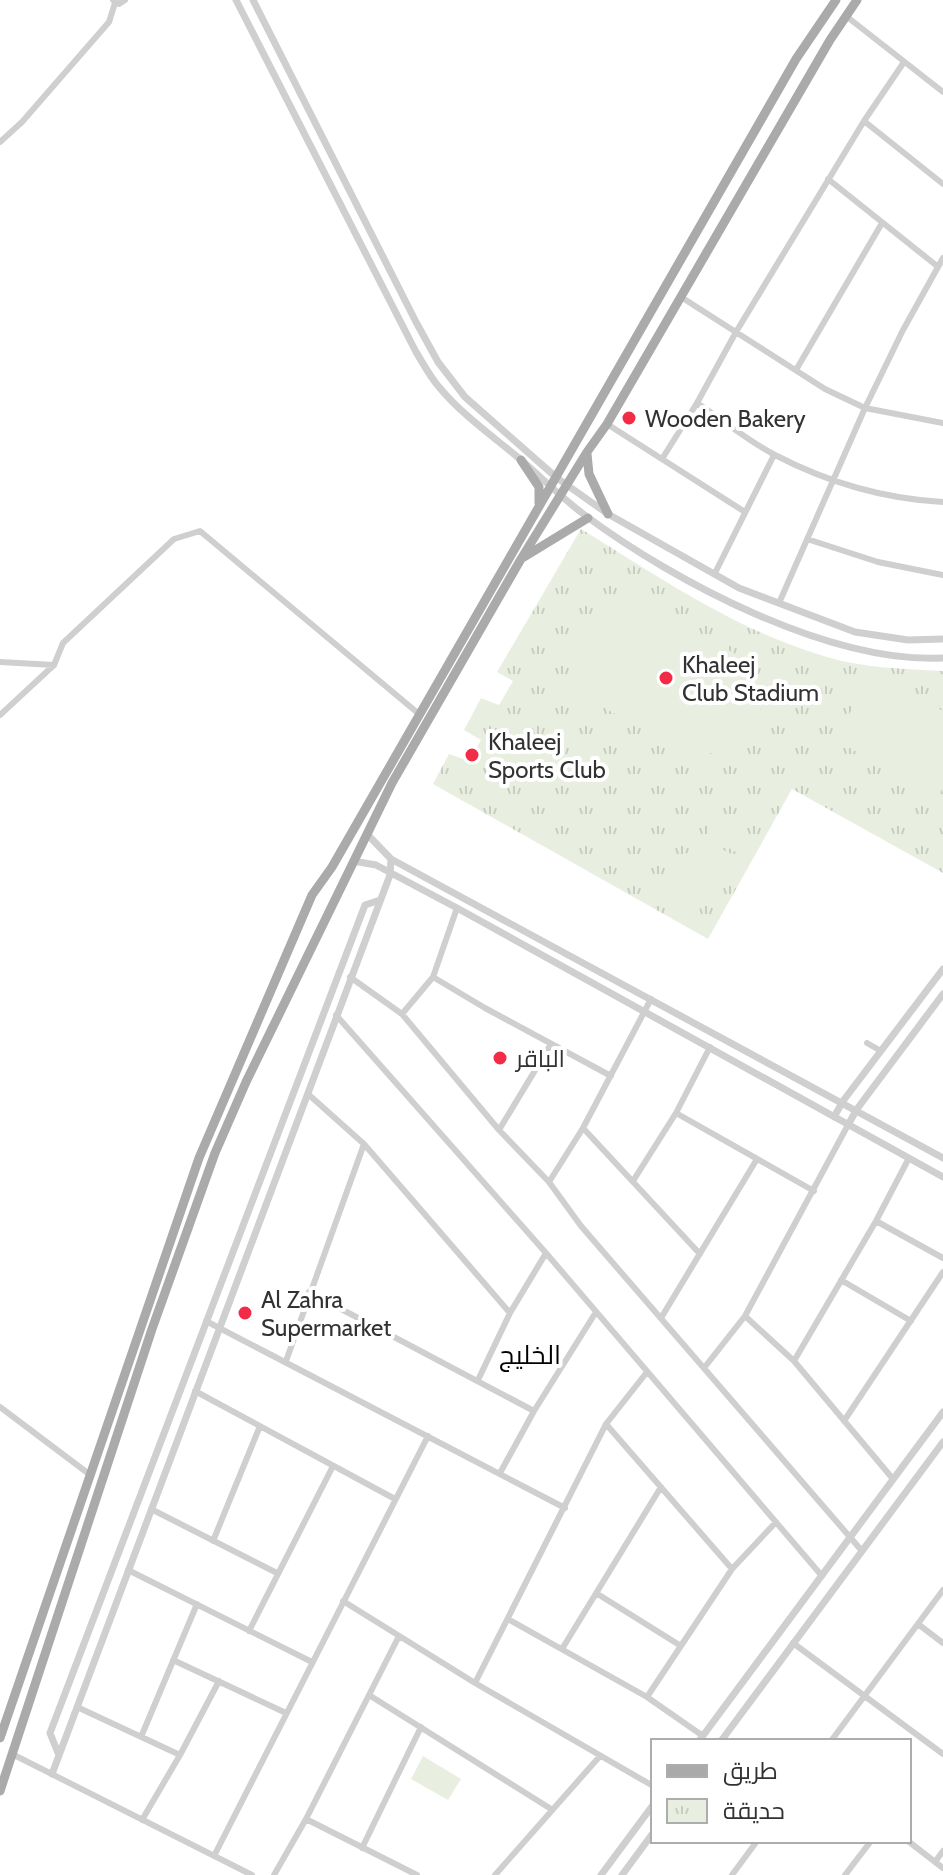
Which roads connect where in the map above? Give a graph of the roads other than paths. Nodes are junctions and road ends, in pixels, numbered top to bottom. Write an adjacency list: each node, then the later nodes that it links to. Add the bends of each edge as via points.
1 (125, 0): 6 (street)
2 (236, 0): 27 (street, via 416,352 439,388)
3 (253, 0): 29 (street, via 438,362 465,397)
4 (836, 0): 29 (main road, via 796,59)
5 (857, 0): 7 (main road)
6 (114, 1): 11 (street, via 109,22)
7 (846, 16): 8 (street); 17 (main road)
8 (904, 62): 9 (street); 10 (street)
9 (943, 92)
10 (864, 121): 12 (street); 13 (street)
11 (0, 142)
12 (828, 179): 14 (street); 18 (street)
13 (943, 184)
14 (882, 223): 16 (street); 19 (street)
15 (943, 258): 16 (street)
16 (937, 266): 21 (street)
17 (681, 297): 18 (street); 23 (main road)
18 (736, 332): 19 (street); 20 (street)
19 (796, 370): 21 (street)
20 (697, 403): 25 (street); 26 (street)
21 (865, 408): 22 (street); 28 (street)
22 (943, 423)
23 (607, 424): 24 (main road); 26 (street)
24 (587, 452): 30 (main road); 35 (main road, via 589,474)
25 (774, 455): 28 (street); 34 (street)
26 (662, 459): 34 (street)
27 (521, 460): 29 (street); 33 (main road, via 539,487)
28 (831, 480): 32 (street, via 876,493); 37 (street)
29 (554, 482): 30 (street); 31 (street); 33 (main road)
30 (569, 484): 31 (main road); 35 (street)
31 (561, 497): 36 (street); 38 (main road)
32 (943, 502)
33 (539, 507): 46 (main road)
34 (745, 512): 39 (street)
35 (608, 514): 39 (street)
36 (588, 518): 38 (main road); 43 (street, via 657,566 777,623 847,648)
37 (807, 539): 40 (street, via 878,562); 41 (street)
38 (521, 559): 48 (main road, via 424,725)
39 (715, 573): 41 (street)
40 (943, 575)
41 (779, 603): 42 (street, via 855,632)
42 (943, 639)
43 (943, 658)
44 (0, 662): 45 (street)
45 (54, 665): 46 (street, via 63,643 174,539 200,531); 47 (street)
46 (419, 714): 113 (main road, via 312,895 199,1158)
47 (0, 715)
48 (368, 835): 49 (street); 50 (main road)
49 (391, 859): 51 (street); 58 (street)
50 (353, 861): 51 (street, via 376,865); 156 (main road, via 215,1153)
51 (390, 875): 52 (street); 53 (street)
52 (380, 900): 55 (street); 94 (street, via 365,905)
53 (457, 908): 56 (street); 59 (street)
54 (943, 969): 65 (street)
55 (350, 977): 60 (street); 61 (street)
56 (433, 977): 60 (street); 63 (street)
57 (943, 994): 69 (street)
58 (651, 999): 59 (street); 68 (street)
59 (644, 1013): 64 (street); 66 (street)
60 (402, 1014): 74 (street)
61 (336, 1015): 67 (street); 84 (street)
62 (867, 1043): 65 (street)
63 (551, 1044): 66 (street); 74 (street)
64 (710, 1047): 70 (street); 71 (street)
65 (881, 1051): 68 (street)
66 (611, 1076): 73 (street)
67 (308, 1094): 75 (street); 96 (street)
68 (843, 1101): 69 (street); 71 (street)
69 (857, 1109): 72 (street); 77 (street)
70 (676, 1113): 78 (street); 80 (street)
71 (834, 1117): 72 (street)
72 (848, 1125): 76 (street); 82 (street)
73 (583, 1128): 80 (street); 81 (street)
74 (499, 1130): 81 (street)
75 (364, 1144): 89 (street); 91 (street)
76 (909, 1158): 79 (street); 83 (street)
77 (943, 1158)
78 (757, 1159): 82 (street); 85 (street)
79 (943, 1177)
80 (633, 1181): 85 (street)
81 (549, 1182): 93 (street)
82 (814, 1191): 92 (street)
83 (876, 1221): 86 (street); 88 (street)
84 (546, 1253): 90 (street); 91 (street)
85 (700, 1254): 93 (street)
86 (943, 1258)
87 (943, 1272): 95 (street)
88 (841, 1280): 95 (street); 98 (street)
89 (309, 1292): 97 (street); 101 (street)
90 (596, 1312): 100 (street); 104 (street)
91 (510, 1313): 101 (street)
92 (745, 1316): 98 (street); 99 (street)
93 (661, 1318): 99 (street)
94 (206, 1321): 96 (street); 155 (street, via 50,1733)
95 (911, 1321): 106 (street)
96 (219, 1326): 97 (street); 102 (street)
97 (286, 1361): 109 (street)
98 (794, 1361): 106 (street)
99 (704, 1368): 120 (street)
100 (647, 1372): 107 (street); 119 (street)
101 (478, 1380): 104 (street)
102 (195, 1391): 108 (street); 118 (street)
103 (0, 1407): 113 (street)
104 (534, 1411): 112 (street)
105 (943, 1412): 114 (street)
106 (844, 1421): 114 (street)
107 (606, 1424): 115 (street); 117 (street)
108 (260, 1426): 111 (street); 121 (street)
109 (428, 1436): 112 (street); 116 (street)
110 (943, 1442): 122 (street)
111 (333, 1466): 116 (street); 125 (street)
112 (500, 1473): 117 (street)
113 (89, 1474): 148 (main road)
114 (893, 1479): 120 (street)
115 (661, 1487): 123 (street); 128 (street)
116 (395, 1499): 129 (street)
117 (565, 1508): 131 (street)
118 (151, 1509): 121 (street); 124 (street)
119 (776, 1522): 123 (street); 126 (street)
120 (850, 1537): 122 (street); 126 (street)
121 (213, 1541): 125 (street)
122 (862, 1551): 135 (street)
123 (732, 1569): 137 (street)
124 (128, 1570): 130 (street); 146 (street)
125 (277, 1573): 133 (street)
126 (822, 1576): 152 (street)
127 (943, 1590): 132 (street)
128 (596, 1593): 137 (street); 138 (street)
129 (343, 1601): 134 (street); 140 (street)
130 (197, 1604): 133 (street); 139 (street)
131 (508, 1619): 138 (street); 142 (street)
132 (918, 1624): 136 (street); 144 (street)
133 (249, 1631): 140 (street)
134 (399, 1636): 142 (street); 143 (street)
135 (793, 1643): 144 (street); 153 (street)
136 (943, 1643)
137 (681, 1646): 145 (street)
138 (562, 1649): 145 (street)
139 (173, 1660): 141 (street); 150 (street)
140 (312, 1662): 147 (street)
141 (219, 1681): 147 (street); 158 (street)
142 (475, 1683): 159 (street)
143 (369, 1695): 149 (street); 165 (street)
144 (865, 1696): 154 (street); 157 (street)
145 (647, 1697): 152 (street)
146 (77, 1707): 150 (street); 155 (street)
147 (286, 1713): 173 (street)
148 (3, 1722): 151 (main road)
149 (421, 1727): 164 (street); 171 (street)
150 (141, 1737): 158 (street)
151 (0, 1738)
152 (701, 1738)
153 (722, 1739)
154 (833, 1739)
155 (58, 1753): 160 (street)
156 (12, 1754): 160 (street); 162 (main road)
157 (943, 1754)
158 (180, 1755): 166 (street)
159 (600, 1756): 161 (street); 164 (street)
160 (52, 1774): 166 (street)
161 (651, 1785)
162 (0, 1791)
163 (651, 1808): 180 (street)
164 (551, 1809): 179 (street)
165 (306, 1819): 171 (street); 177 (street)
166 (142, 1820): 173 (street)
167 (651, 1836): 181 (street)
168 (756, 1843): 182 (street)
169 (869, 1843): 183 (street)
170 (911, 1843): 174 (street)
171 (362, 1848): 178 (street)
172 (943, 1851): 174 (street)
173 (214, 1856): 176 (street)
174 (935, 1862): 175 (street)
175 (943, 1868)
176 (252, 1875)
177 (274, 1875)
178 (417, 1875)
179 (495, 1875)
180 (601, 1875)
181 (622, 1875)
182 (732, 1875)
183 (845, 1875)

